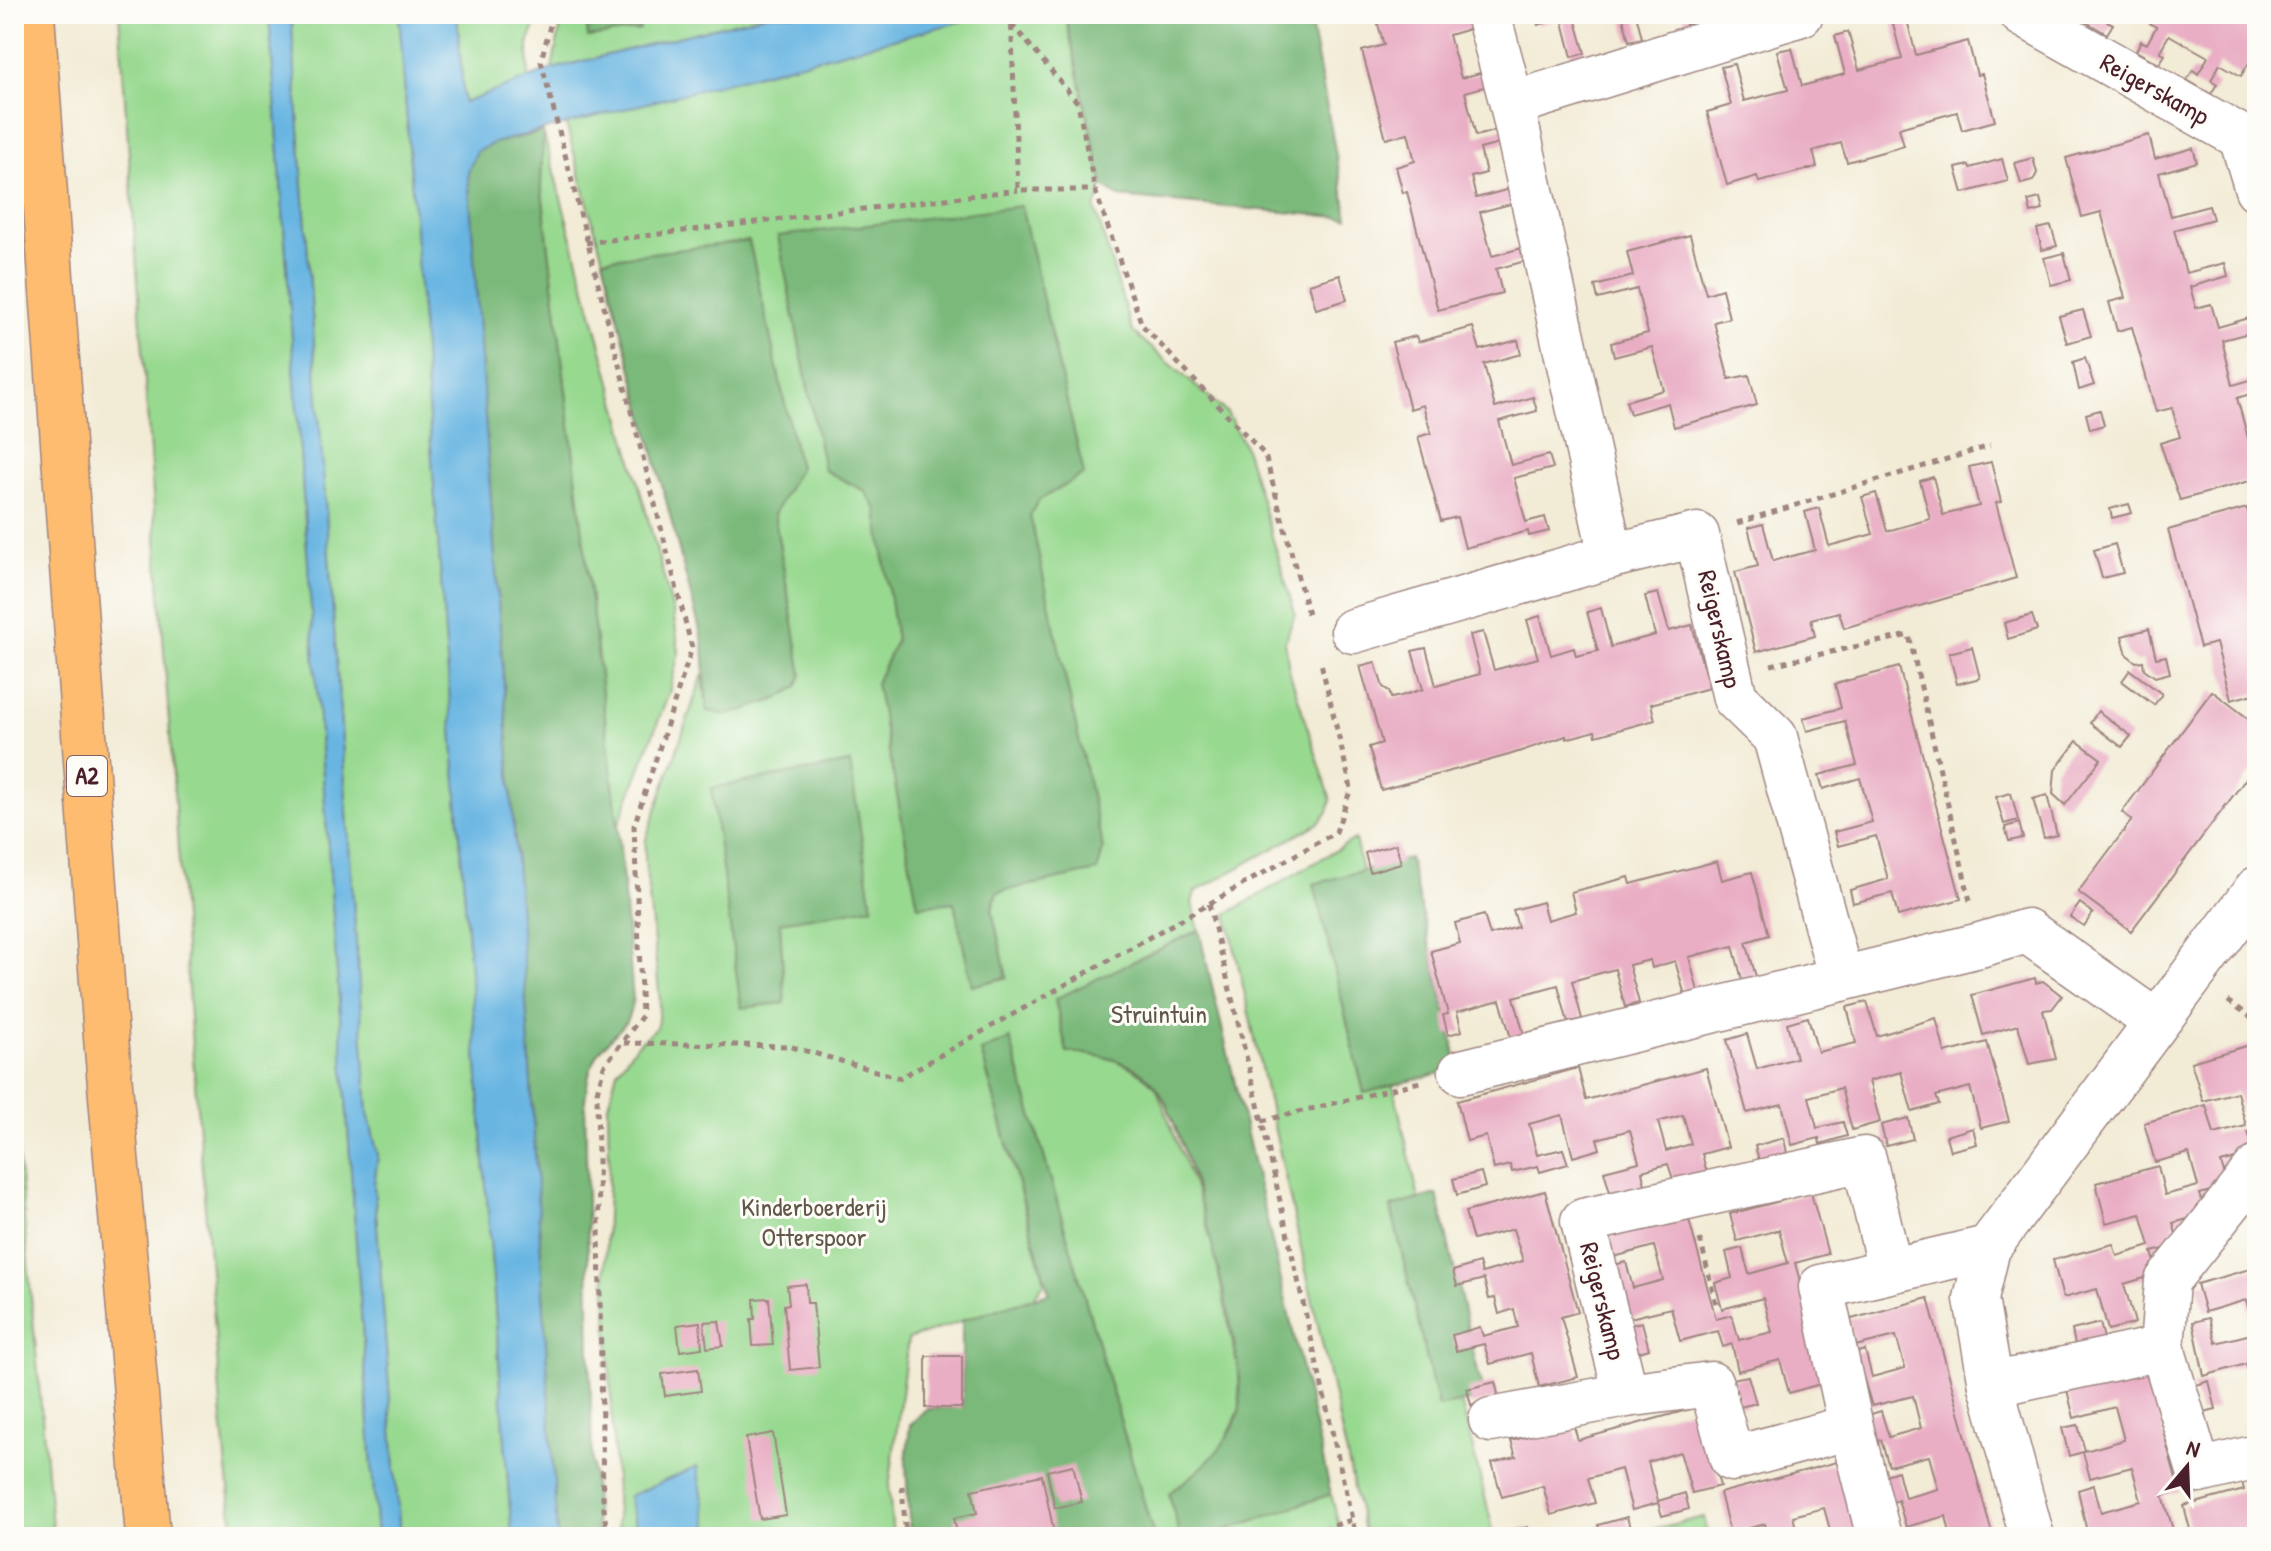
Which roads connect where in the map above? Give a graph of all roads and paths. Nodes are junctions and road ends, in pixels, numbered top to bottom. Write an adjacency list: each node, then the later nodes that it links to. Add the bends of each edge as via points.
1 (32, 14): 40 (highway, A2, via 103,1006)
2 (553, 14): 12 (path, via 541,61)
3 (1011, 14): 7 (path)
4 (1488, 14): 8 (street)
5 (1801, 14): 8 (street)
6 (2022, 14): 9 (street, Reigerskamp, via 2241,137)
7 (1012, 24): 10 (path); 11 (path, via 1078,103)
8 (1512, 104): 15 (street)
9 (2257, 189)
10 (1018, 190): 11 (path); 12 (path)
11 (1095, 190): 16 (path, via 1142,325 1265,455)
12 (586, 243): 24 (path, via 692,648 634,826 642,1016)
13 (1990, 446): 14 (path)
14 (1697, 535): 15 (street, Reigerskamp); 18 (street, Reigerskamp)
15 (1611, 556): 17 (street, Reigerskamp)
16 (1309, 620)
17 (1335, 640): 20 (path, via 1351,788 1336,832)
18 (1730, 674): 21 (path, via 1909,635); 22 (street, Reigerskamp, via 1735,698 1775,737)
19 (2257, 889): 23 (street)
20 (1209, 904): 24 (path, via 900,1078 789,1046); 26 (path)
21 (1980, 945): 22 (street); 23 (street, via 2027,931)
22 (1841, 979): 25 (street)
23 (2156, 1022): 29 (street)
24 (624, 1043): 41 (path, via 604,1066 597,1092)
25 (1461, 1072): 26 (path)
26 (1262, 1121): 39 (path)
27 (2257, 1168): 32 (street, via 2167,1281)
28 (1690, 1196): 30 (street, Reigerskamp, via 1864,1159); 31 (path); 34 (street, Reigerskamp, via 1583,1221)
29 (1988, 1248): 30 (street); 33 (street, via 1976,1299)
30 (1890, 1270): 36 (street, via 1821,1287)
31 (1717, 1308)
32 (2162, 1348): 33 (street); 37 (street, via 2199,1471)
33 (1991, 1385): 46 (street)
34 (1626, 1395): 35 (street, Reigerskamp); 36 (street, Reigerskamp, via 1711,1384 1732,1459)
35 (1491, 1420)
36 (1851, 1427): 45 (street)
37 (2257, 1457)
38 (902, 1486): 42 (path)
39 (1351, 1520): 43 (path); 44 (path)
40 (148, 1537)
41 (607, 1537)
42 (906, 1537)
43 (1300, 1537)
44 (1356, 1537)
45 (1879, 1537)
46 (2032, 1537)

